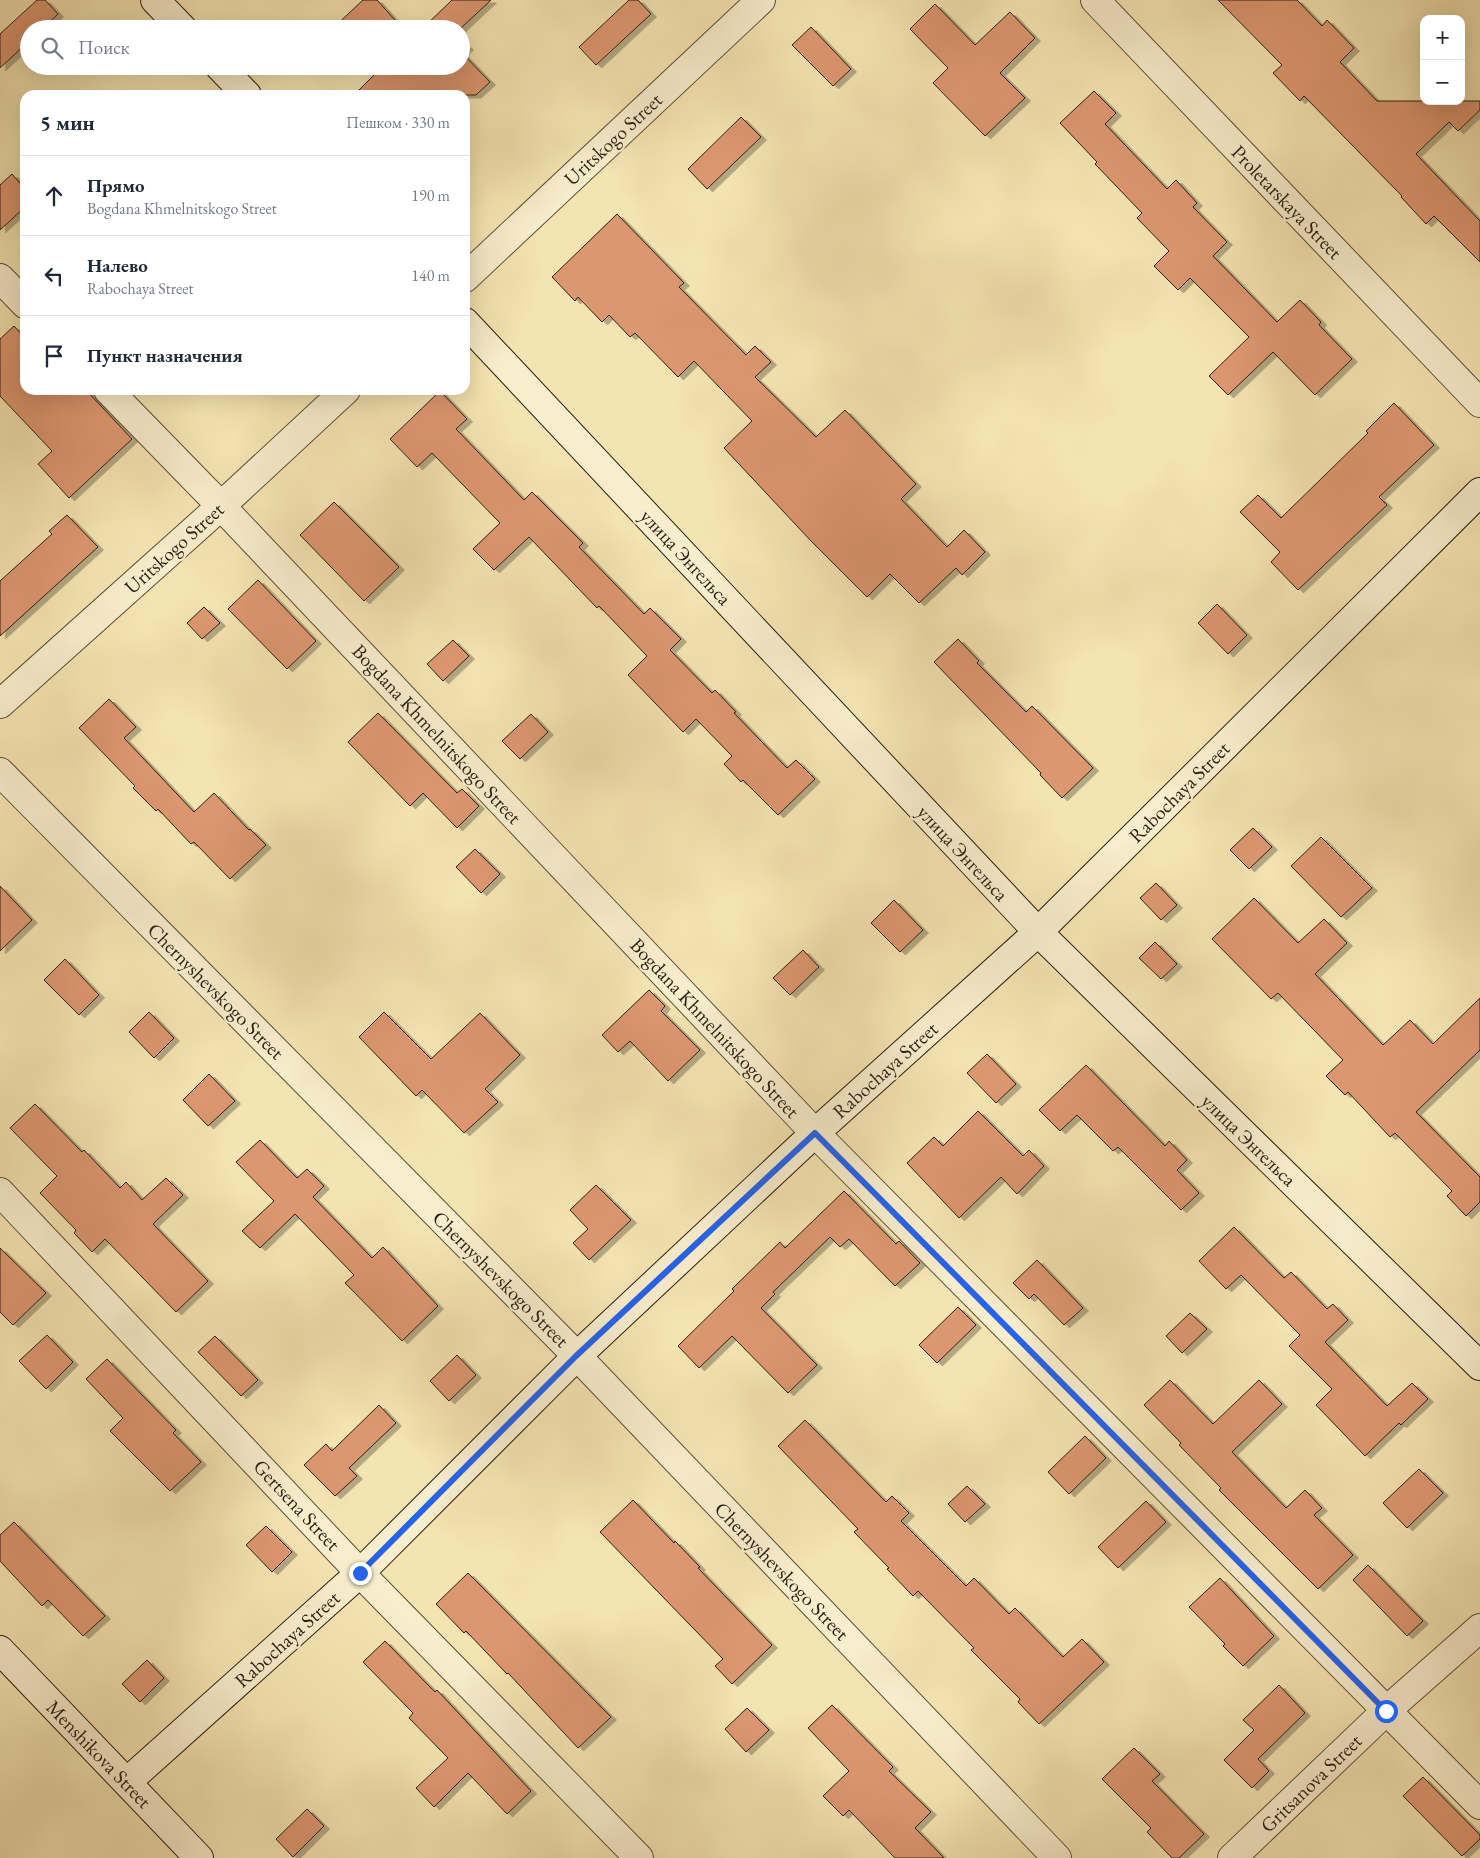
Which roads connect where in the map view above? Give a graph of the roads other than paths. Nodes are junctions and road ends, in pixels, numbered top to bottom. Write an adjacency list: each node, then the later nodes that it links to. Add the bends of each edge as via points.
1 (155, 0): 4 (street)
2 (761, 0): 7 (street, Uritskogo Street)
3 (1094, 0): 13 (street, Proletarskaya Street)
4 (174, 20)
5 (228, 75): 6 (street)
6 (242, 90)
7 (470, 273)
8 (0, 278): 9 (street)
9 (20, 299)
10 (470, 327): 18 (street, улица Энгельса)
11 (113, 395): 15 (street, Bogdana Khmelnitskogo Street)
12 (341, 395): 15 (street, Uritskogo Street)
13 (1480, 403)
14 (1480, 492): 18 (street, Rabochaya Street)
15 (221, 506): 16 (street, Uritskogo Street); 19 (street, Bogdana Khmelnitskogo Street)
16 (0, 704)
17 (0, 772): 21 (street, Chernyshevskogo Street)
18 (1038, 932): 19 (street, Rabochaya Street); 22 (street, улица Энгельса)
19 (815, 1133): 21 (street, Rabochaya Street); 26 (street, Bogdana Khmelnitskogo Street)
20 (0, 1192): 23 (street, Gertsena Street)
21 (576, 1356): 23 (street, Rabochaya Street); 31 (street, Chernyshevskogo Street)
22 (1480, 1366)
23 (360, 1573): 27 (street, Rabochaya Street); 30 (street, Gertsena Street)
24 (1480, 1628): 26 (street, Gritsanova Street)
25 (0, 1650): 27 (street, Menshikova Street)
26 (1386, 1711): 28 (street, Bogdana Khmelnitskogo Street); 32 (street, Gritsanova Street)
27 (127, 1782): 29 (street, Menshikova Street)
28 (1480, 1805)
29 (198, 1858)
30 (639, 1858)
31 (1057, 1858)
32 (1232, 1858)

